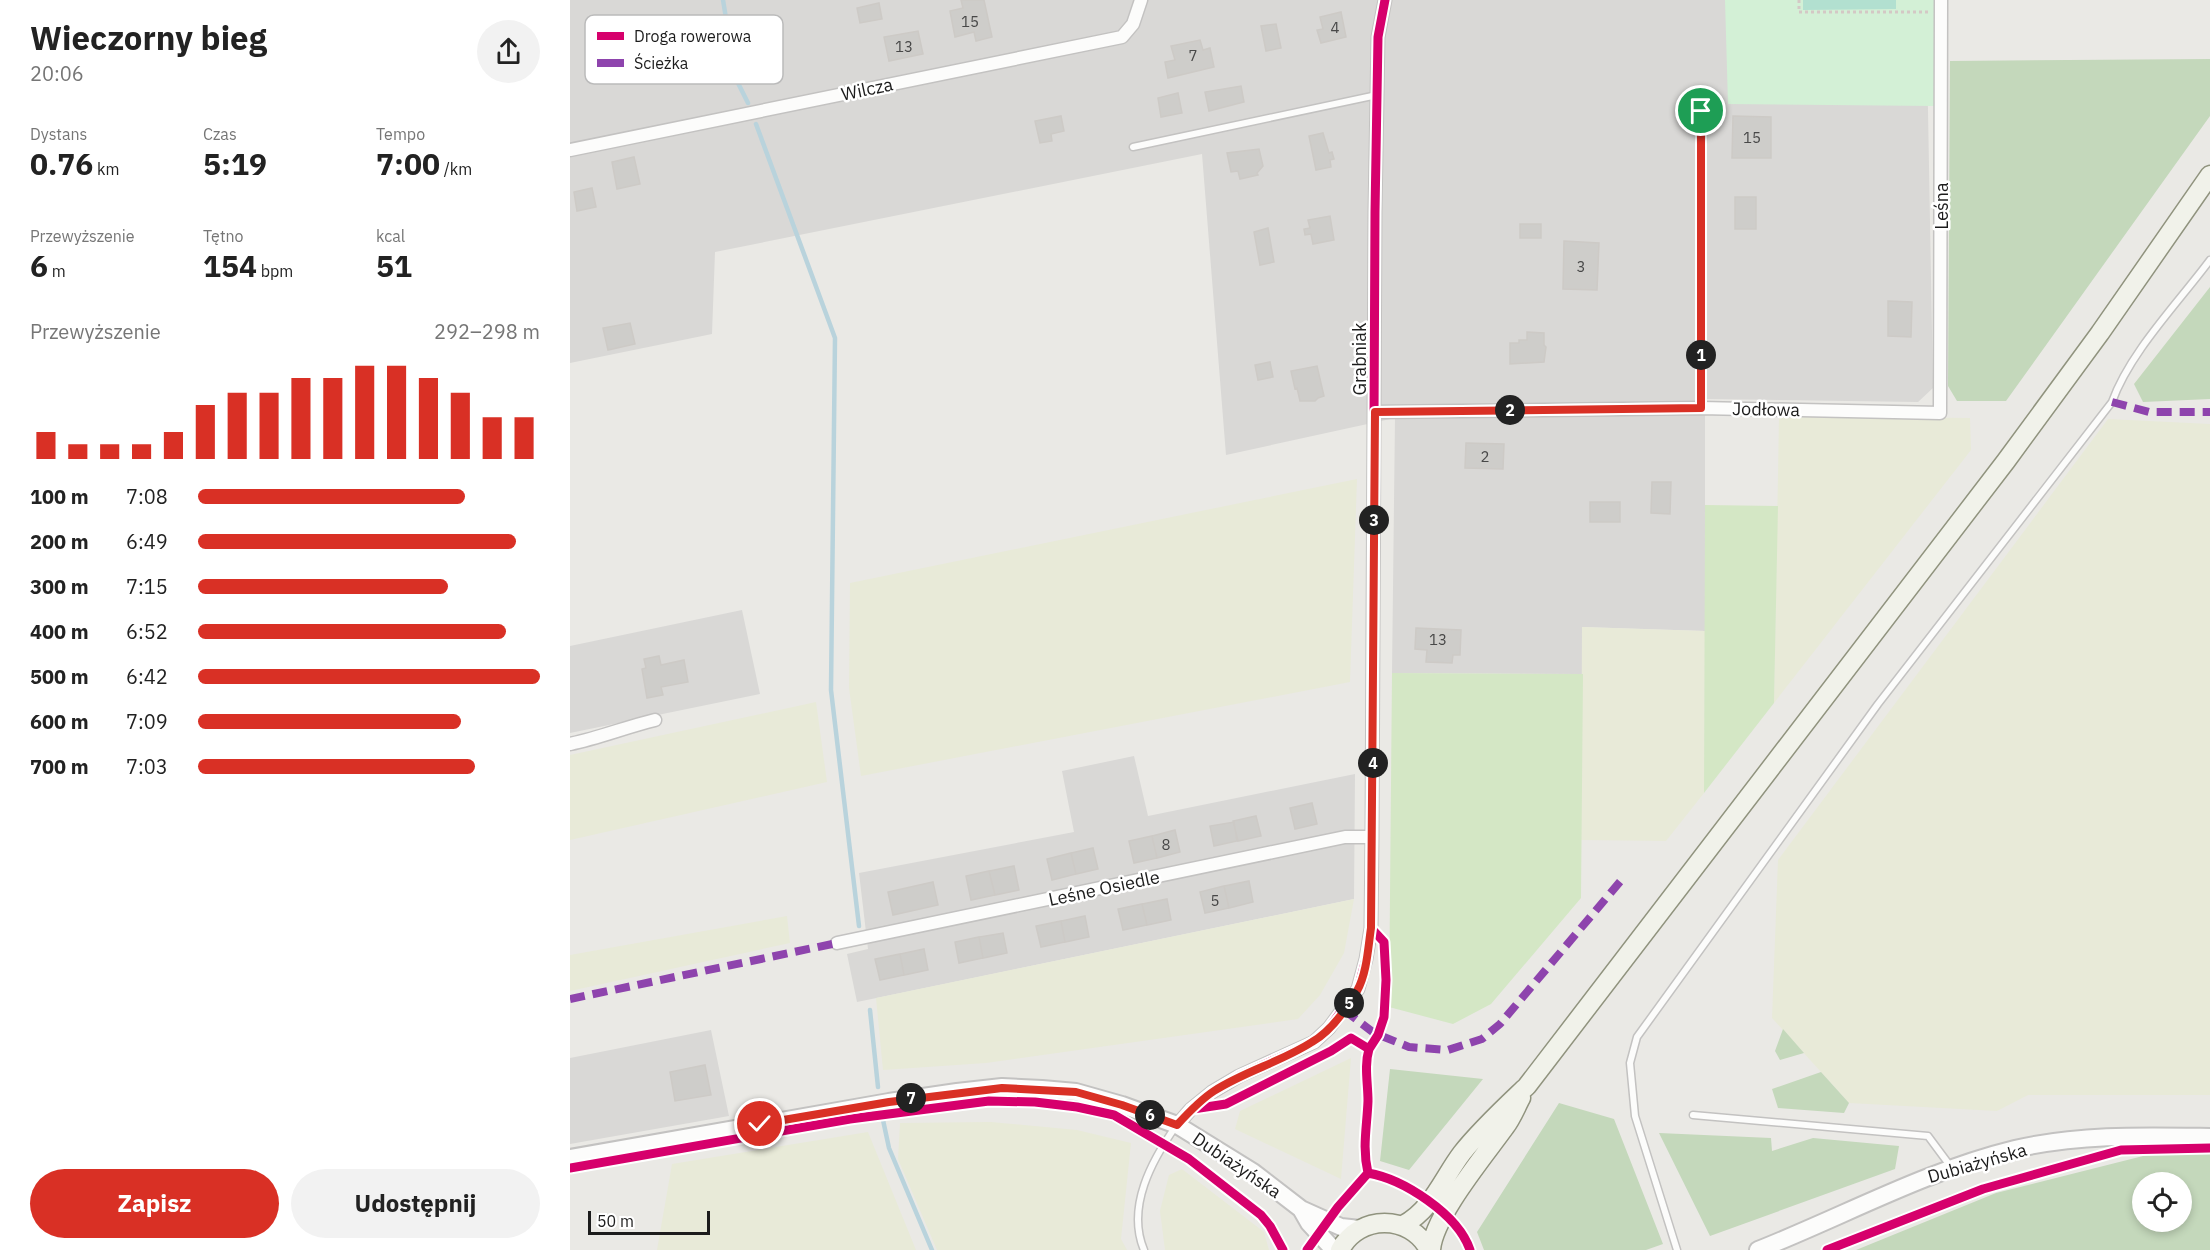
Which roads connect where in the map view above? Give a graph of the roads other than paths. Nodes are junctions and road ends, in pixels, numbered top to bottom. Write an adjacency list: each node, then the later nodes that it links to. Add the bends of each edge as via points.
1 (1141, 0): 7 (street, Wilcza, via 1133,24 1122,37)
2 (1385, 0): 4 (street, Grabniak, via 1378,37)
3 (1941, 6): 12 (street, Leśna)
4 (1377, 95): 6 (lane); 11 (street, Grabniak)
5 (1701, 111): 10 (lane)
6 (1133, 147)
7 (570, 150)
8 (2210, 175): 17 (main road, via 2006,461)
9 (2210, 260): 30 (lane, via 2137,356 2118,384 2112,402 1878,704 1637,1037 1630,1063 1635,1116)
10 (1701, 408): 11 (street, Jodłowa); 12 (street, Jodłowa)
11 (1375, 412): 15 (street, Grabniak)
12 (1941, 413)
13 (655, 720): 14 (street)
14 (570, 744)
15 (1372, 837): 16 (street, Leśne Osiedle, via 1346,837); 19 (street, Grabniak, via 1371,928 1358,989 1314,1042 1212,1092)
16 (837, 943)
17 (1527, 1086): 24 (main road, via 1462,1154 1422,1212); 29 (main road, via 1507,1124 1438,1227)
18 (1693, 1115): 22 (lane, via 1928,1136)
19 (1177, 1125): 21 (street, Dubiażyńska, via 1076,1092 1002,1088 889,1102); 23 (street, Dubiażyńska, via 1253,1172); 26 (lane, via 1153,1160 1144,1186 1138,1222)
20 (2210, 1137): 22 (street, Dubiażyńska, via 2085,1138 2017,1149)
21 (570, 1158)
22 (1952, 1168): 31 (street, Dubiażyńska)
23 (1301, 1209): 25 (street, Dubiażyńska, via 1341,1227); 27 (street, Dubiażyńska)
24 (1403, 1225): 25 (main road, via 1374,1223); 29 (main road, via 1420,1236)
25 (1360, 1228): 28 (main road)
26 (1144, 1250)
27 (1334, 1250)
28 (1340, 1250)
29 (1430, 1250)
30 (1677, 1250)
31 (1758, 1250)

